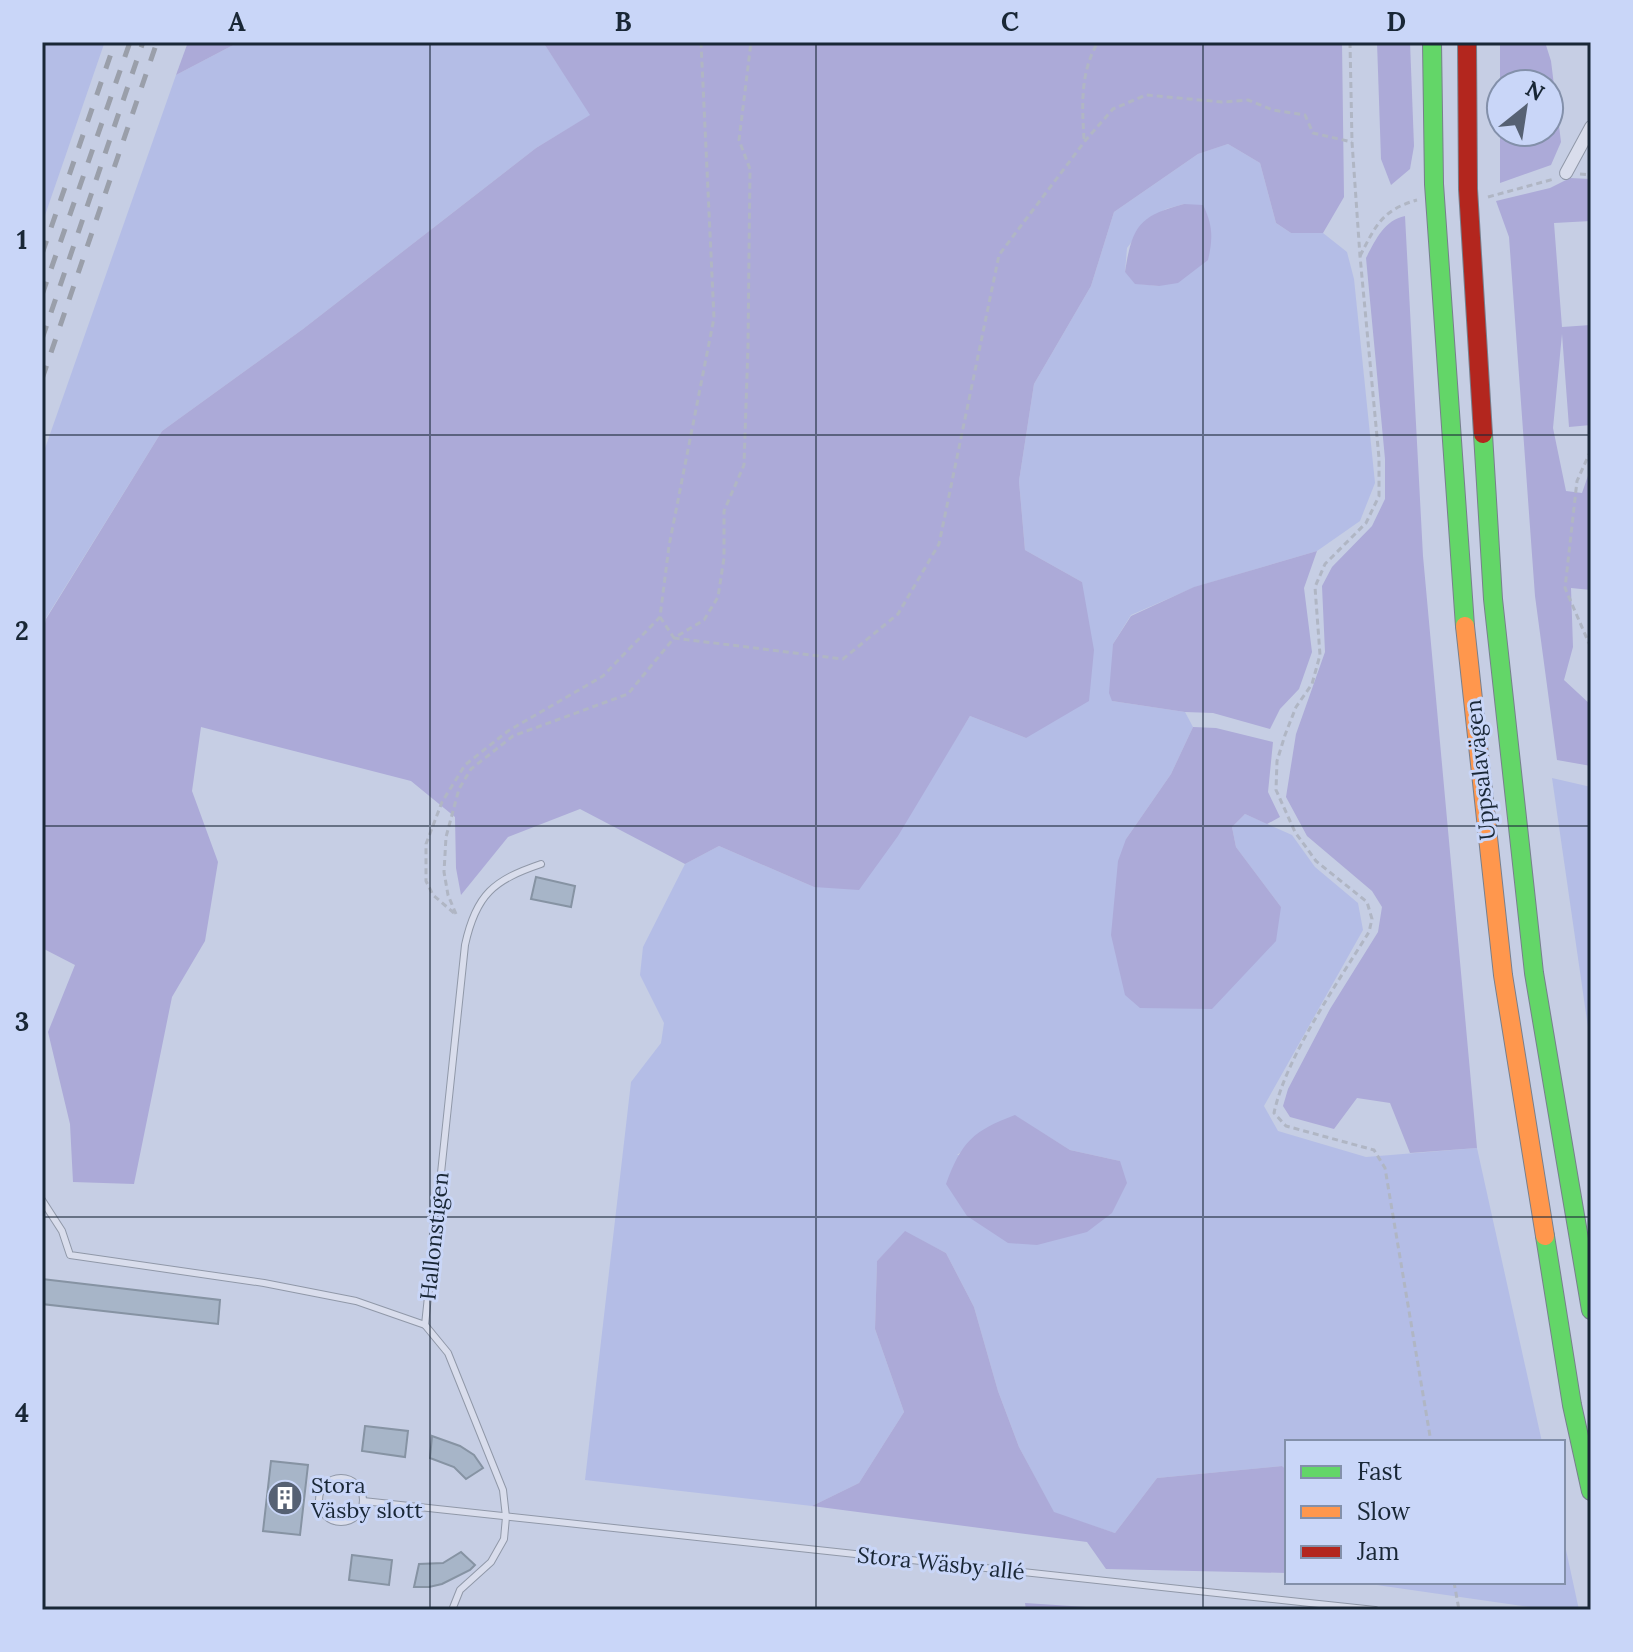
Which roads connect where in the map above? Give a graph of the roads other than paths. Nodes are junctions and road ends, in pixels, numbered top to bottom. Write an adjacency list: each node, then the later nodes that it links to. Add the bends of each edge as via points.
1 (1432, 42): 9 (highway, Uppsalavägen, via 1434,184 1462,596 1499,943)
2 (1467, 42): 7 (highway, Uppsalavägen, via 1468,189 1493,599 1534,973)
3 (1591, 127): 4 (street)
4 (1566, 173)
5 (541, 864): 8 (lane, Hallonstigen, via 506,876 486,895 469,924)
6 (42, 1200): 8 (lane, via 70,1255 356,1301)
7 (1591, 1310)
8 (425, 1325): 11 (lane, Hallonstigen, via 448,1353 503,1490)
9 (1591, 1491)
10 (363, 1501): 10 (lane, via 359,1486 339,1477 325,1484 319,1497 321,1510 336,1522 354,1517); 11 (lane, Stora Wäsby allé)
11 (506, 1517): 12 (lane, Hallonstigen, via 504,1539 491,1562 460,1590); 13 (lane, Stora Wäsby allé)
12 (452, 1610)
13 (1375, 1610)

